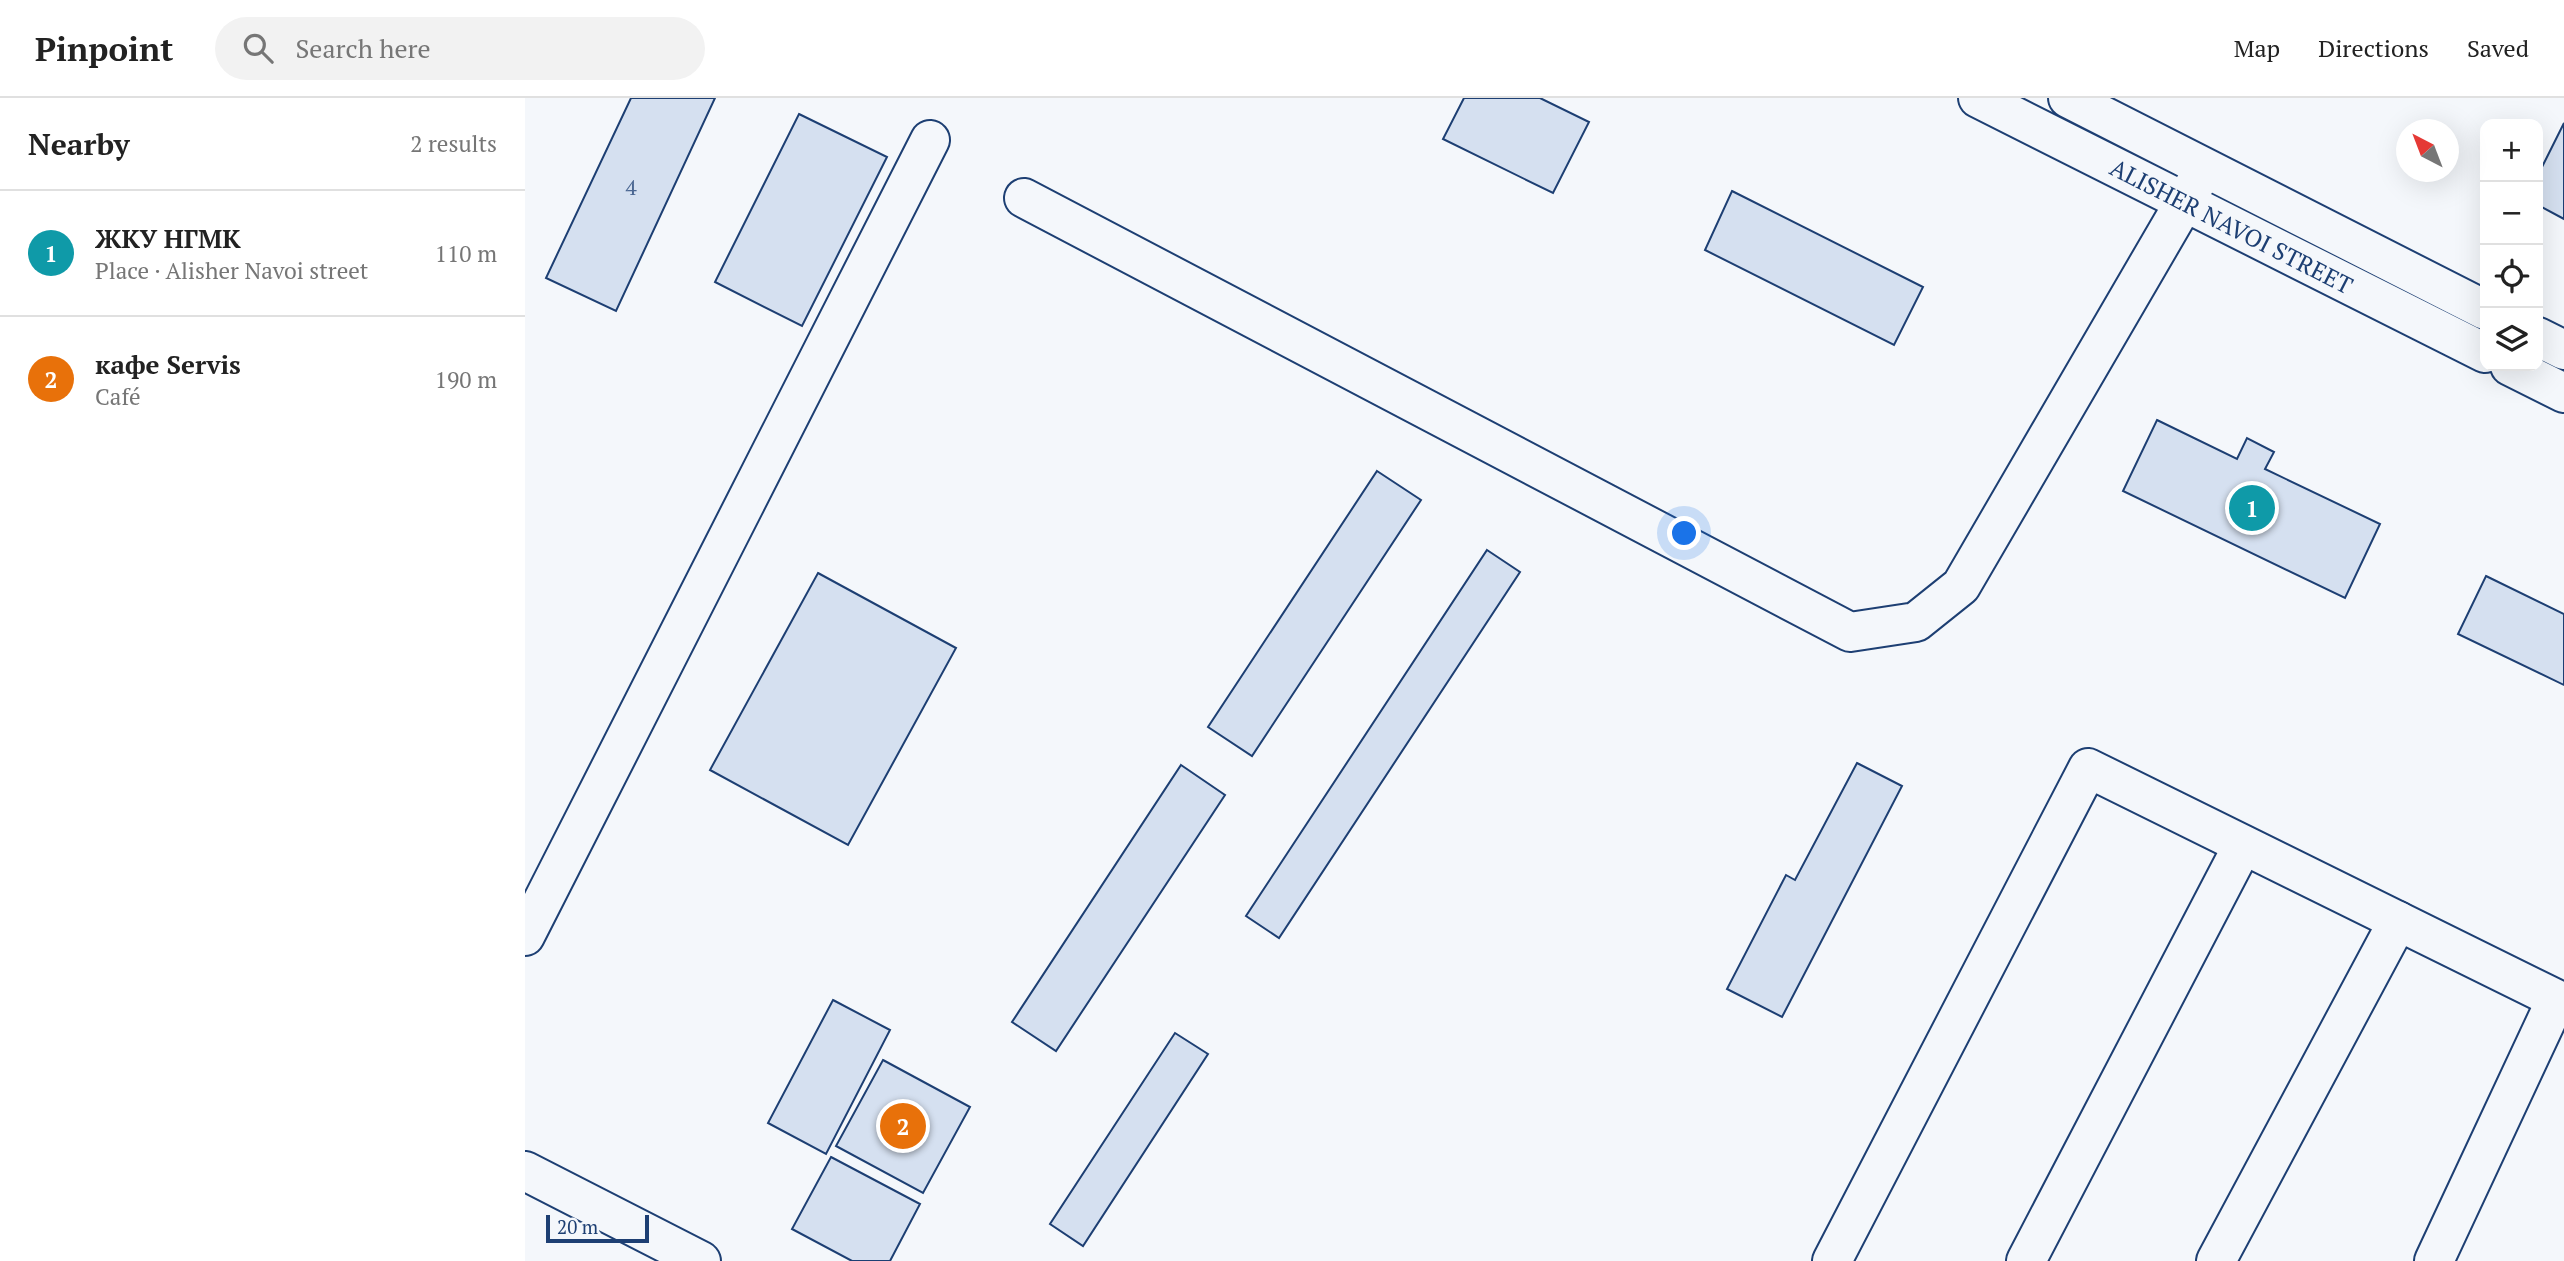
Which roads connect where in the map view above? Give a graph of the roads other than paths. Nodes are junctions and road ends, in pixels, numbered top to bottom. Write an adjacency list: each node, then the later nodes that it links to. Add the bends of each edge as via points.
1 (1977, 98): 6 (main road, ALISHER NAVOI STREET)
2 (2081, 101): 4 (main road, ALISHER NAVOI STREET)
3 (930, 140): 15 (main road)
4 (2204, 167): 6 (main road); 7 (main road, ALISHER NAVOI STREET)
5 (1024, 198): 6 (main road, via 1850,632 1916,622 1961,586)
6 (2183, 203): 10 (main road, ALISHER NAVOI STREET)
7 (2481, 308)
8 (2543, 340): 9 (main road)
9 (2564, 350)
10 (2480, 351)
11 (2520, 371): 12 (main road)
12 (2564, 393)
13 (2243, 845): 14 (main road); 19 (main road, via 2088,768); 20 (main road)
14 (2397, 921): 16 (main road); 21 (main road)
15 (525, 936)
16 (2560, 1002): 22 (main road)
17 (525, 1171): 18 (main road)
18 (701, 1261)
19 (1832, 1261)
20 (2026, 1261)
21 (2217, 1261)
22 (2434, 1261)

